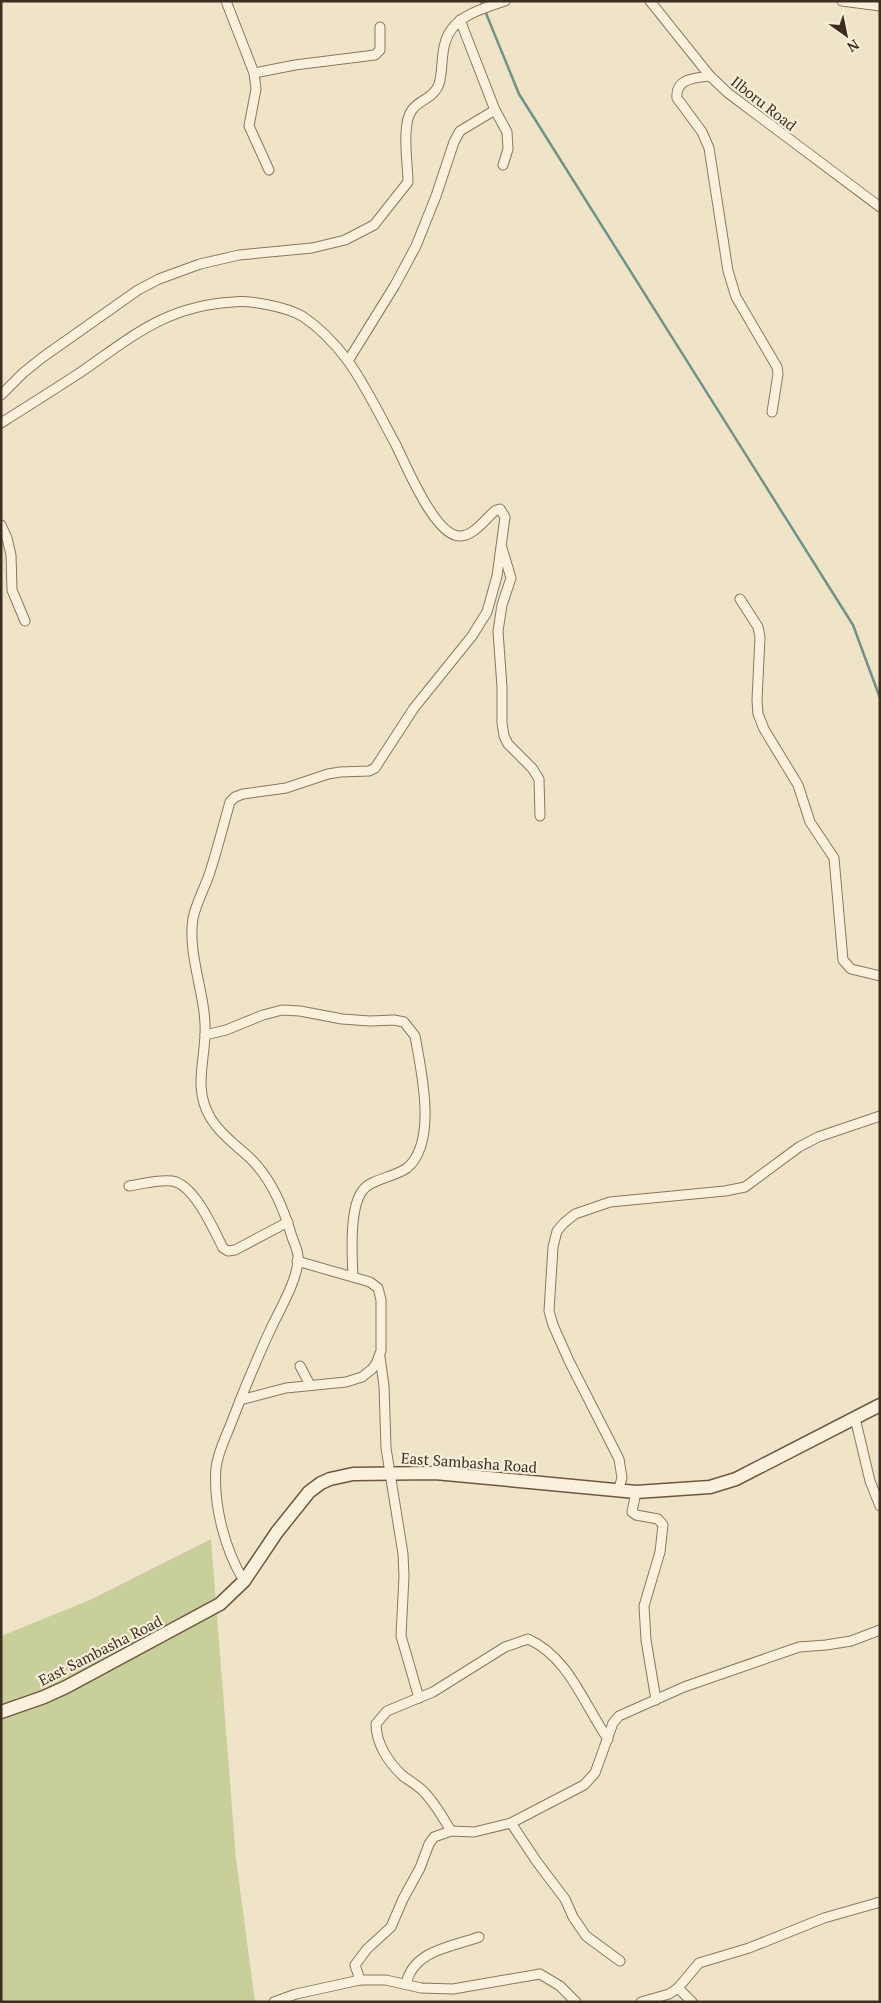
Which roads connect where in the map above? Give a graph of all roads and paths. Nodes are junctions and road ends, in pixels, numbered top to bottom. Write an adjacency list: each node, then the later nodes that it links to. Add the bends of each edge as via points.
1 (226, 1): 8 (street)
2 (505, 1): 6 (street)
3 (650, 1): 9 (street, Ilboru Road)
4 (842, 1): 5 (street)
5 (880, 6)
6 (460, 20): 10 (street); 15 (street, via 450,30 445,43 435,91 410,112 406,145 408,182 374,225 345,240 312,248 239,255 200,264 159,279 138,290 43,357)
7 (380, 27): 8 (street, via 380,50 375,55)
8 (254, 73): 12 (street, via 256,89 250,126)
9 (710, 76): 13 (street, Ilboru Road, via 750,111); 16 (street, via 683,82 676,92 677,98 702,132 709,148 728,271 736,297 777,367)
10 (496, 110): 11 (street, via 509,141); 14 (street, via 460,131 416,246)
11 (503, 165)
12 (269, 170)
13 (880, 207)
14 (348, 361): 17 (street, via 325,335 302,316 246,301 213,304 184,310 151,324); 19 (street, via 434,516 452,535 460,536 473,531 500,509 505,517)
15 (1, 395)
16 (772, 412)
17 (1, 422)
18 (1, 525): 21 (street, via 11,555 12,590)
19 (502, 545): 22 (street, via 510,578 498,631 502,723 508,744 539,779); 24 (street, via 490,602 480,624 414,708 375,768 328,774 286,788 243,794 230,802 193,917 193,950)
20 (740, 598): 23 (street, via 758,627 760,637 758,714 798,785 810,822 834,858 844,960 851,970)
21 (25, 620)
22 (540, 816)
23 (880, 976)
24 (205, 1035): 27 (street, via 200,1077 204,1107 224,1136 253,1161 277,1196); 29 (street, via 282,1010 342,1019 394,1020 410,1027 415,1036 425,1105 421,1147 410,1165 365,1188 360,1195 354,1214)
25 (880, 1116): 37 (street, via 818,1137 745,1187 610,1202 575,1214 557,1231 549,1312 552,1326 619,1458 622,1478)
26 (129, 1186): 27 (street, via 174,1181 184,1186 206,1215 223,1248 228,1250 235,1250)
27 (288, 1222): 28 (street)
28 (298, 1261): 29 (street); 33 (street, via 287,1294)
29 (353, 1277): 30 (street, via 373,1284 380,1294)
30 (380, 1357): 32 (street, via 372,1369 355,1380); 36 (street, via 386,1448)
31 (300, 1366): 32 (street)
32 (310, 1385): 33 (street)
33 (240, 1400): 40 (street, via 221,1447 216,1482 226,1544)
34 (880, 1405): 35 (street, East Sambasha Road)
35 (854, 1418): 38 (street, East Sambasha Road, via 736,1479 710,1487); 39 (street, via 870,1481)
36 (391, 1474): 37 (street, East Sambasha Road, via 434,1474); 40 (street, East Sambasha Road, via 343,1475 321,1483 309,1492 277,1532); 42 (street, via 403,1554 401,1636)
37 (618, 1491): 38 (street, East Sambasha Road)
38 (636, 1492): 43 (street, via 631,1510 633,1514 658,1519 663,1525 660,1552 644,1606)
39 (880, 1506)
40 (244, 1581): 44 (street, East Sambasha Road, via 220,1604 180,1627 44,1698)
41 (880, 1630): 43 (street, via 851,1641 799,1647)
42 (419, 1698): 45 (street, via 449,1684 505,1647 528,1639 559,1662); 47 (street, via 387,1711 376,1724 376,1732 393,1766 423,1790)
43 (656, 1700): 45 (street, via 619,1716)
44 (1, 1712)
45 (608, 1739): 46 (street, via 595,1773 584,1786)
46 (511, 1823): 47 (street, via 474,1832); 50 (street, via 565,1899 586,1936)
47 (451, 1831): 51 (street, via 440,1834 429,1844 391,1926 357,1960 355,1970)
48 (880, 1902): 53 (street, via 824,1918 699,1963)
49 (479, 1937): 52 (street, via 433,1951 410,1972)
50 (620, 1961)
51 (360, 1980): 52 (street); 54 (street)
52 (406, 1984): 55 (street, via 453,1989 540,1974 560,1986)
53 (678, 1988): 56 (street); 57 (street)
54 (274, 2002)
55 (576, 2002)
56 (641, 2002)
57 (692, 2002)

